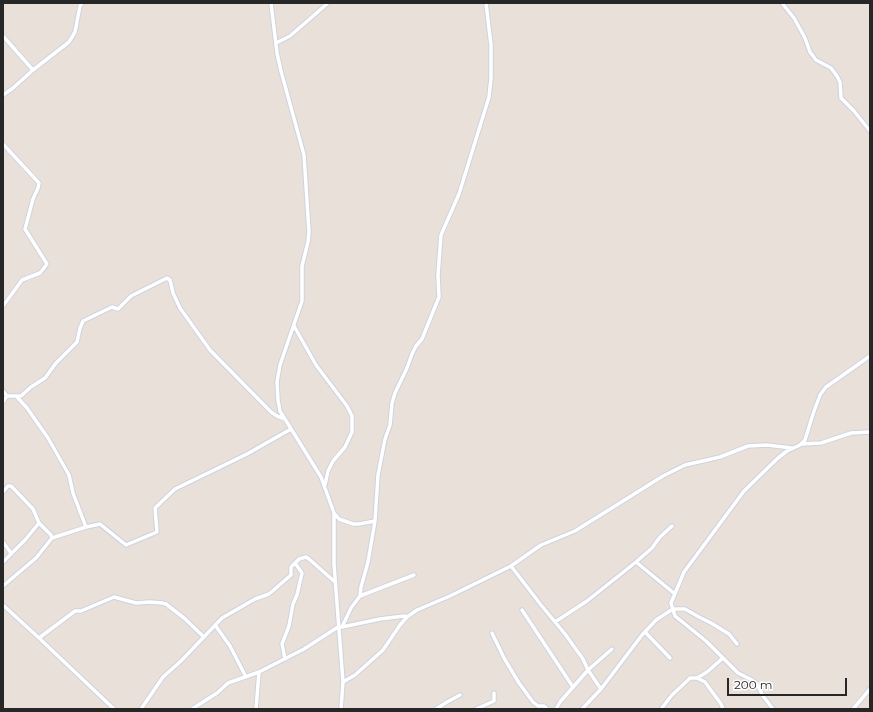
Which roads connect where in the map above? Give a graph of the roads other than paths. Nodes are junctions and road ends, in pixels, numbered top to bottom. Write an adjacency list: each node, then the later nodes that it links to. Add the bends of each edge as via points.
1 (82, 3): 8 (street, via 72,39)
2 (271, 3): 7 (street)
3 (328, 3): 7 (street, via 290,36)
4 (486, 3): 27 (street, via 491,45 489,97 459,194 440,235 439,297 422,339 416,346 394,393 390,425 378,475)
5 (782, 3): 10 (street, via 794,18 816,60 831,68 837,76 841,98)
6 (3, 36): 8 (street)
7 (276, 43): 13 (street, via 304,155 308,242 302,266 302,301)
8 (33, 70): 9 (street)
9 (3, 94)
10 (870, 131)
11 (3, 144): 12 (street, via 39,183 32,199 25,229 47,264 40,273 22,280)
12 (3, 306)
13 (294, 326): 19 (street, via 280,365 277,382 279,408); 24 (street, via 316,365 352,416 352,432 345,447 333,461)
14 (870, 356): 22 (street, via 826,387 820,395 806,438)
15 (3, 391): 16 (street)
16 (7, 396): 17 (street); 18 (street)
17 (16, 396): 19 (street, via 21,396 48,376 56,363 77,342 83,321 112,307 118,309 131,296 167,278 180,308 210,350 271,412); 30 (street, via 48,438 69,475 72,493)
18 (3, 402)
19 (285, 419): 20 (street)
20 (291, 429): 24 (street); 30 (street, via 175,489 155,508 157,532 126,545 100,524)
21 (870, 432): 22 (street, via 851,433)
22 (800, 445): 23 (street)
23 (792, 448): 37 (street, via 748,446 720,457 685,464 575,531 541,545); 43 (street, via 744,491 684,572)
24 (325, 485): 26 (street)
25 (3, 492): 28 (street, via 11,486 33,510)
26 (334, 513): 27 (street, via 339,519 353,524); 41 (street)
27 (375, 521): 44 (street)
28 (39, 523): 31 (street); 33 (street)
29 (672, 526): 35 (street)
30 (86, 527): 31 (street)
31 (52, 538): 42 (street, via 36,558)
32 (3, 542): 33 (street)
33 (12, 553): 34 (street)
34 (3, 562)
35 (636, 562): 43 (street); 49 (street, via 587,601)
36 (295, 563): 38 (street); 39 (street); 41 (street, via 306,557)
37 (511, 566): 48 (street); 49 (street)
38 (291, 567): 39 (street); 50 (street, via 291,575 269,594 234,610)
39 (302, 573): 60 (street, via 282,644)
40 (414, 575): 44 (street)
41 (335, 582): 51 (street)
42 (3, 586)
43 (675, 594): 46 (street, via 671,603)
44 (360, 596): 51 (street)
45 (3, 605): 55 (street)
46 (673, 609): 52 (street, via 656,620); 56 (street, via 685,609 711,623 729,634); 59 (street, via 675,616)
47 (522, 610): 66 (street)
48 (407, 617): 51 (street, via 380,619); 65 (street, via 382,650 355,675)
49 (555, 622): 61 (street, via 583,659)
50 (216, 625): 54 (street); 63 (street)
51 (340, 627): 60 (street); 65 (street)
52 (645, 632): 58 (street); 67 (street)
53 (492, 634): 79 (street, via 523,689 533,702)
54 (204, 637): 55 (street, via 166,604 136,603 114,597 81,611 75,611); 73 (street, via 163,677)
55 (39, 638): 72 (street)
56 (736, 644)
57 (612, 649): 61 (street)
58 (670, 658)
59 (723, 658): 64 (street); 83 (street, via 738,673 757,684)
60 (285, 659): 62 (street)
61 (588, 670): 66 (street); 67 (street)
62 (259, 672): 63 (street); 75 (street)
63 (246, 677): 74 (street, via 228,682 217,693)
64 (697, 678): 71 (street, via 690,678 672,695); 82 (street, via 705,682)
65 (343, 682): 76 (street)
66 (573, 687): 80 (street)
67 (601, 689): 81 (street)
68 (870, 689): 84 (street)
69 (494, 694): 78 (street, via 494,700)
70 (460, 695): 77 (street)
71 (664, 708)
72 (114, 709)
73 (142, 709)
74 (192, 709)
75 (256, 709)
76 (342, 709)
77 (436, 709)
78 (476, 709)
79 (547, 709)
80 (556, 709)
81 (582, 709)
82 (723, 709)
83 (773, 709)
84 (853, 709)

